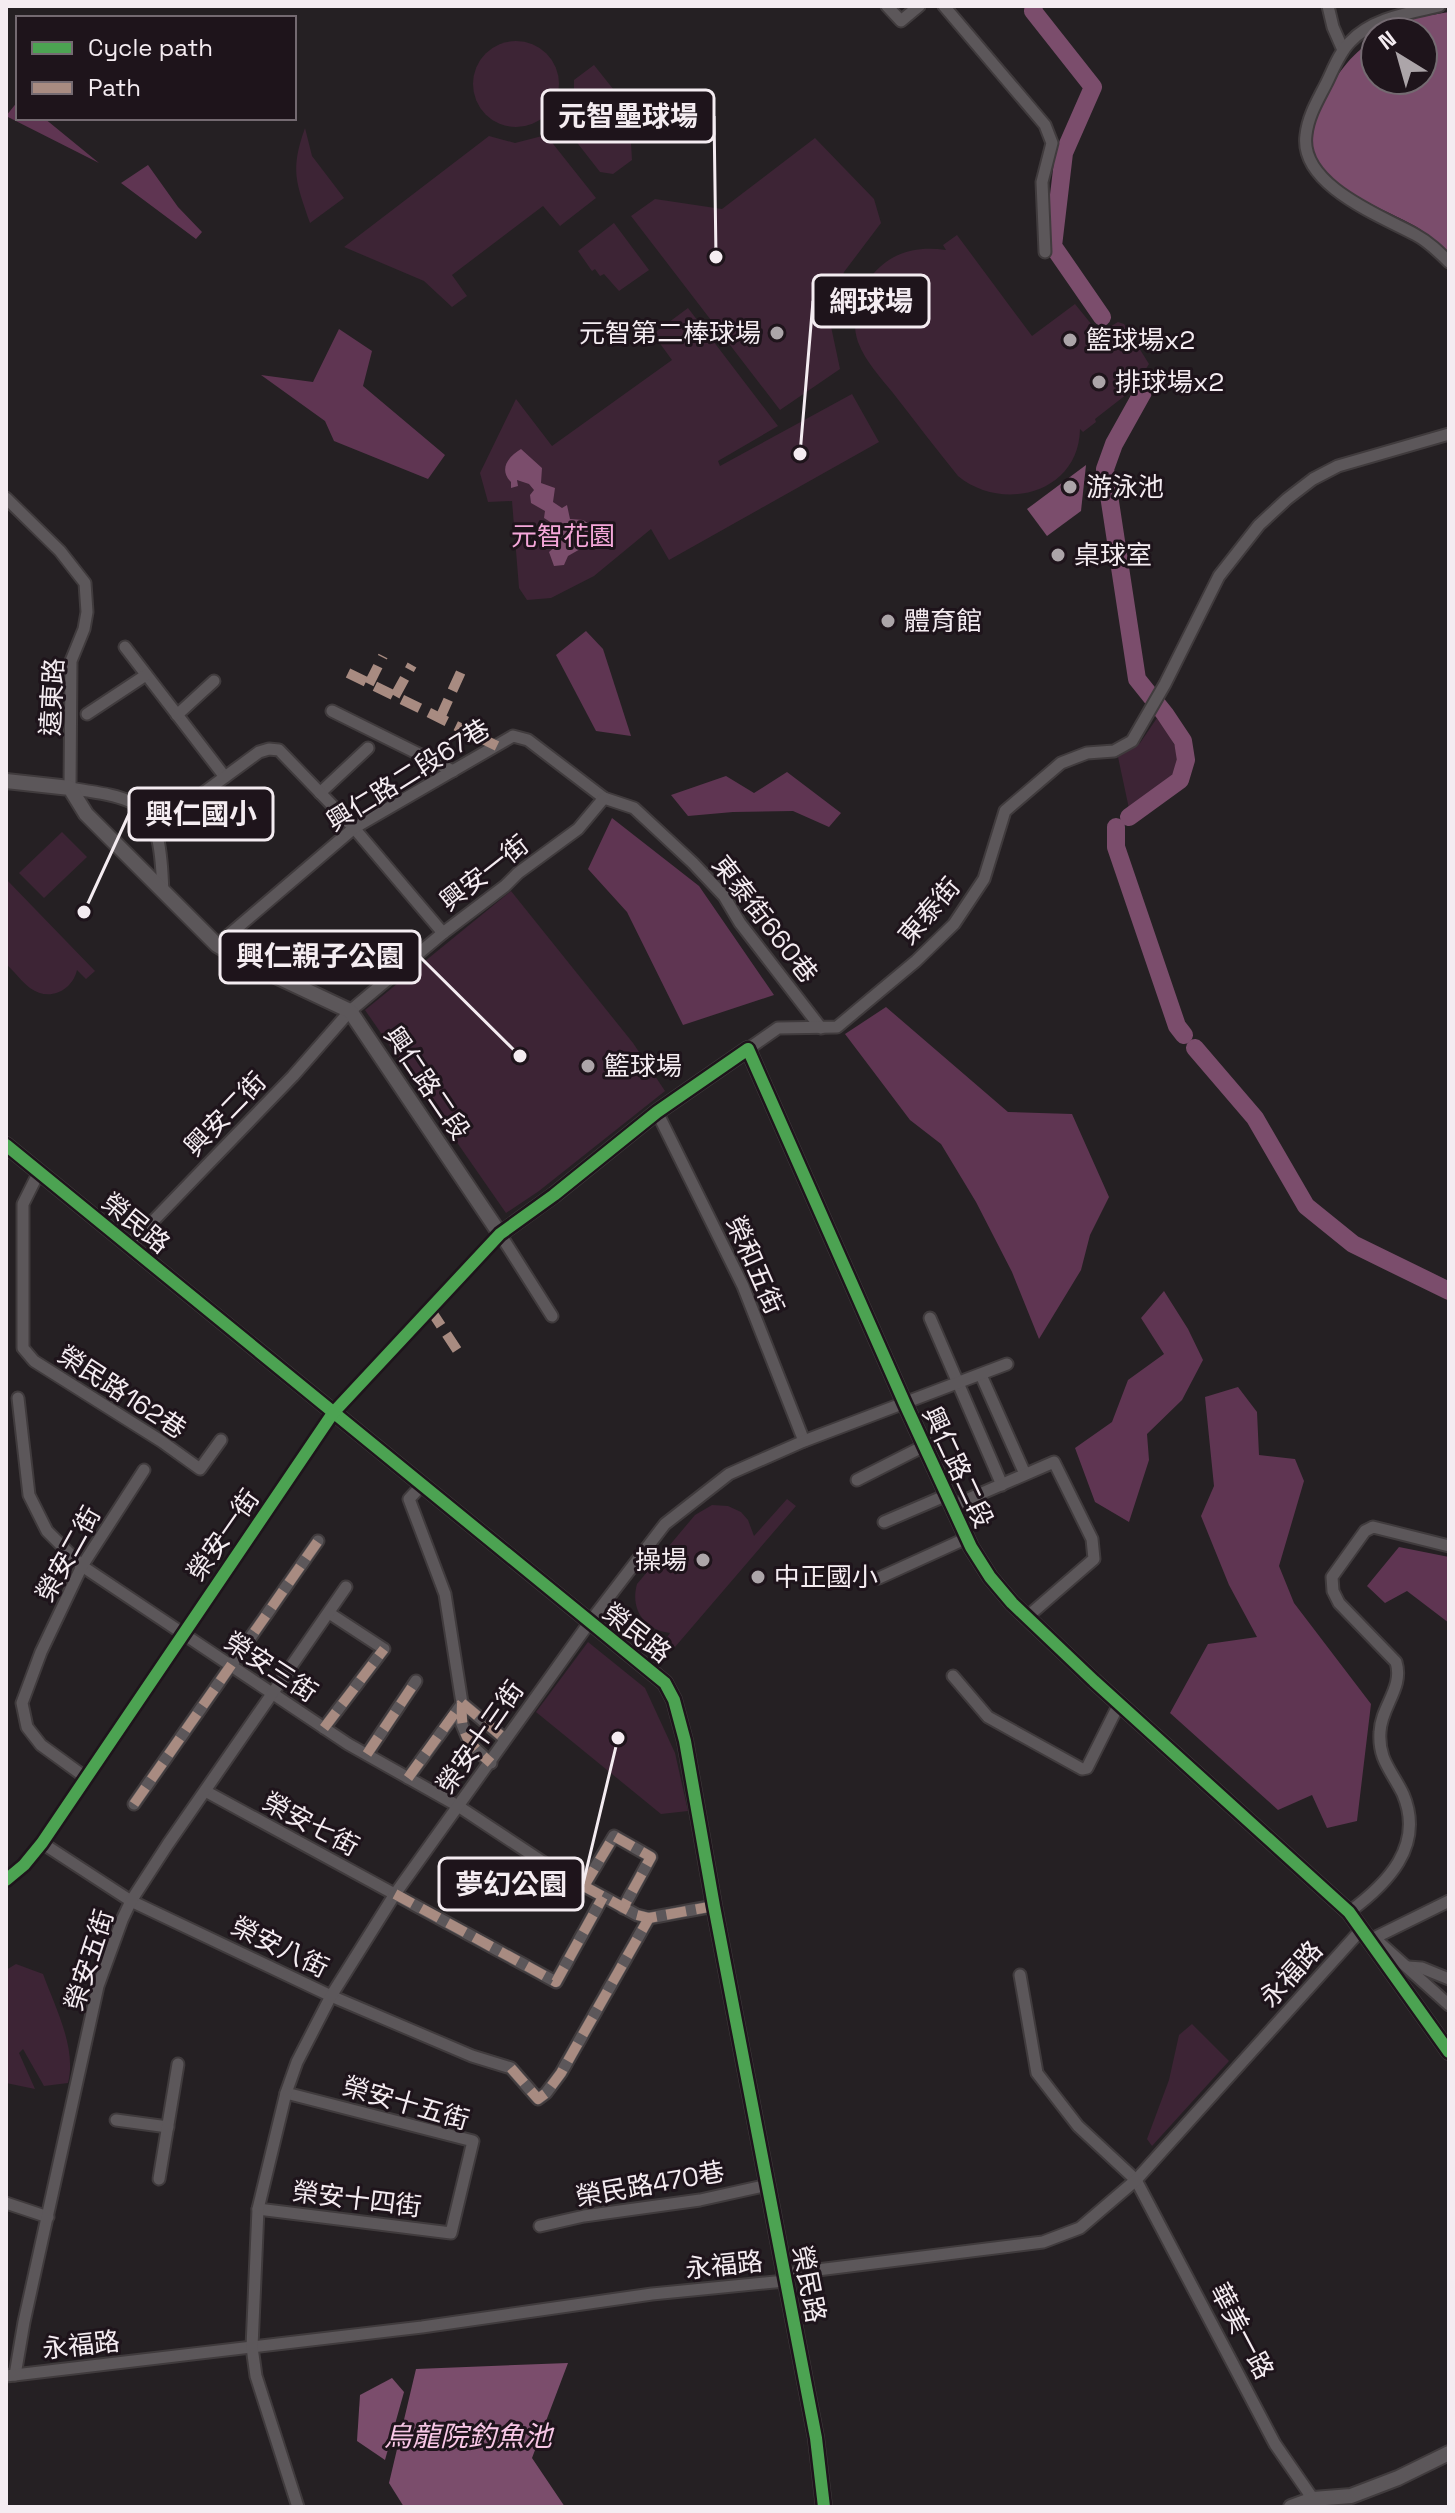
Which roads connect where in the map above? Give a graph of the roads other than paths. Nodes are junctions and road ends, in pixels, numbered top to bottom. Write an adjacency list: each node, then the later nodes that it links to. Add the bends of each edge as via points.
1 (887, 6): 2 (street, via 901,21)
2 (919, 6)
3 (944, 6): 7 (street, via 1045,125 1052,143 1042,182)
4 (1328, 6): 6 (street)
5 (1439, 6): 6 (street, via 1361,31)
6 (1343, 50): 8 (street, via 1310,118 1305,136 1309,162 1343,194 1423,239)
7 (1045, 252)
8 (1449, 262)
9 (1449, 434): 31 (street, 東泰街, via 1338,466 1313,479 1259,525 1219,576 1132,741 1114,751 1087,753 1061,763 1005,811 984,879 954,924 854,1014 837,1027)
10 (6, 498): 22 (street, 遠東路, via 85,583 86,621 71,661)
11 (125, 647): 12 (street)
12 (146, 675): 15 (street); 16 (street)
13 (214, 681): 16 (street)
14 (332, 711): 19 (street)
15 (87, 714)
16 (177, 715): 20 (street)
17 (513, 736): 19 (street, 興仁路二段67巷); 24 (street, 東泰街660巷, via 528,740)
18 (368, 748): 23 (street)
19 (453, 771): 26 (street, 興仁路二段67巷)
20 (225, 777): 23 (street, via 259,752 275,749); 25 (street, via 184,807)
21 (6, 781): 22 (street)
22 (70, 788): 25 (street, via 132,803); 27 (street, 興仁路二段, via 86,814)
23 (320, 793): 26 (street)
24 (604, 798): 28 (street, 興安一街, via 578,829); 31 (street, 東泰街660巷, via 634,808 693,863 724,896)
25 (149, 818): 27 (street, via 160,850)
26 (354, 828): 28 (street); 29 (street, 興仁路二段67巷)
27 (163, 892): 29 (street, 興仁路二段)
28 (443, 933): 30 (street, 興安一街)
29 (217, 945): 30 (street, 興仁路二段)
30 (350, 1011): 36 (street, 興仁路二段); 37 (street, 興安二街)
31 (821, 1028): 32 (street, via 778,1028)
32 (748, 1049): 33 (street); 44 (street, 興仁路二段)
33 (657, 1112): 36 (street); 47 (street, 榮和五街, via 743,1286)
34 (6, 1145): 35 (street, 榮民路)
35 (39, 1172): 37 (street, 榮民路); 46 (street, 榮民路162巷, via 23,1204 23,1348 34,1361 200,1469)
36 (500, 1234): 38 (street); 45 (street, 榮安一街)
37 (129, 1246): 45 (street, 榮民路)
38 (552, 1316)
39 (930, 1318): 42 (street)
40 (1007, 1364): 41 (street, 榮安十三街)
41 (981, 1375): 42 (street, 榮安十三街); 50 (street)
42 (958, 1384): 44 (street, 榮安十三街); 52 (street)
43 (18, 1398): 59 (street, 榮安三街, via 29,1495 47,1531)
44 (905, 1404): 47 (street, 榮安十三街); 48 (street, 興仁路二段)
45 (333, 1413): 53 (street, 榮民路); 65 (street, 榮安一街)
46 (221, 1440)
47 (804, 1441): 64 (street, 榮安十三街, via 729,1474 665,1524)
48 (924, 1446): 51 (street); 54 (street, 興仁路二段)
49 (144, 1470): 59 (street, 榮安二街)
50 (1025, 1474): 52 (street); 63 (street, via 1054,1462 1092,1539 1094,1559)
51 (857, 1480)
52 (1002, 1485): 54 (street)
53 (421, 1486): 64 (street, 榮民路); 70 (street, via 409,1499 445,1594)
54 (949, 1500): 55 (street); 56 (street, 興仁路二段)
55 (884, 1522)
56 (967, 1538): 60 (street); 63 (street, 興仁路二段, via 990,1577)
57 (318, 1541): 66 (street)
58 (1449, 1546): 90 (street, via 1373,1527 1332,1577 1339,1603 1396,1662 1400,1675 1379,1733 1381,1757 1408,1812 1402,1860 1374,1894)
59 (82, 1566): 65 (street, 榮安三街); 76 (street, 榮安二街, via 22,1703 27,1727 41,1745)
60 (879, 1578)
61 (346, 1587): 62 (street, 榮安五街)
62 (329, 1613): 69 (street, 榮安五街); 72 (street, via 384,1649)
63 (1027, 1617): 71 (street, 興仁路二段)
64 (589, 1623): 73 (street, 榮安十三街); 88 (street, 榮民路, via 656,1674 674,1700)
65 (181, 1634): 66 (street, 榮安三街); 76 (street, 榮安一街)
66 (229, 1665): 69 (street, 榮安三街); 79 (street)
67 (953, 1676): 71 (street, via 988,1717 1082,1769)
68 (416, 1681): 74 (street)
69 (274, 1694): 72 (street, 榮安三街); 78 (street, 榮安五街)
70 (462, 1703): 73 (street); 75 (street, via 461,1722 470,1744); 77 (street)
71 (1119, 1704): 90 (street, 興仁路二段)
72 (324, 1728): 74 (street, 榮安三街)
73 (505, 1739): 75 (street, 榮安十三街)
74 (367, 1754): 77 (street, 榮安三街)
75 (491, 1763): 80 (street, 榮安十三街)
76 (85, 1777): 81 (street, 榮安一街)
77 (408, 1778): 80 (street, 榮安三街)
78 (207, 1792): 84 (street, 榮安七街); 86 (street, 榮安五街)
79 (134, 1804)
80 (458, 1806): 83 (street, 榮安三街); 84 (street, 榮安十三街)
81 (42, 1843): 82 (street, 榮安一街); 86 (street, 榮安八街)
82 (6, 1880)
83 (584, 1886): 85 (street, 榮安三街); 89 (street, via 614,1836 651,1857)
84 (395, 1894): 85 (street, 榮安七街, via 556,1982); 96 (street, 榮安十三街)
85 (603, 1897): 89 (street, 榮安三街)
86 (131, 1901): 96 (street, 榮安八街); 108 (street, 榮安五街, via 98,1986)
87 (1449, 1901): 92 (street)
88 (714, 1906): 91 (street); 105 (street, 榮民路)
89 (623, 1908): 91 (street, 榮安三街)
90 (1349, 1912): 92 (street, 興仁路二段)
91 (649, 1918): 96 (street, 榮安八街, via 561,2073 538,2099 511,2068)
92 (1366, 1935): 93 (street); 98 (street, 興仁路二段); 104 (street, 永福路)
93 (1407, 1967): 95 (street); 97 (street)
94 (1020, 1975): 104 (street, 華美一路, via 1037,2073 1078,2126)
95 (1449, 1979)
96 (331, 1996): 100 (street, 榮安十三街)
97 (1449, 2005)
98 (1449, 2052)
99 (178, 2064): 102 (street)
100 (286, 2093): 107 (street, 榮安十三街); 110 (street, 榮安十五街, via 473,2141)
101 (116, 2120): 102 (street)
102 (168, 2127): 103 (street)
103 (159, 2179)
104 (1136, 2180): 111 (street, 永福路, via 1080,2228 1052,2240); 115 (street, 華美一路, via 1275,2444)
105 (768, 2185): 109 (street, 榮民路470巷); 111 (street, 榮民路)
106 (6, 2203): 108 (street)
107 (258, 2209): 110 (street, 榮安十四街); 112 (street, 榮安十三街)
108 (48, 2217): 113 (street, 榮安五街)
109 (540, 2226)
110 (451, 2233)
111 (785, 2274): 112 (street, 永福路, via 785,2281); 117 (street, 榮民路)
112 (252, 2347): 113 (street, 永福路); 116 (street, 榮安十三街, via 256,2376)
113 (11, 2375)
114 (1449, 2453): 115 (street, via 1351,2496)
115 (1313, 2499): 118 (street)
116 (298, 2507)
117 (824, 2507)
118 (1291, 2507)

